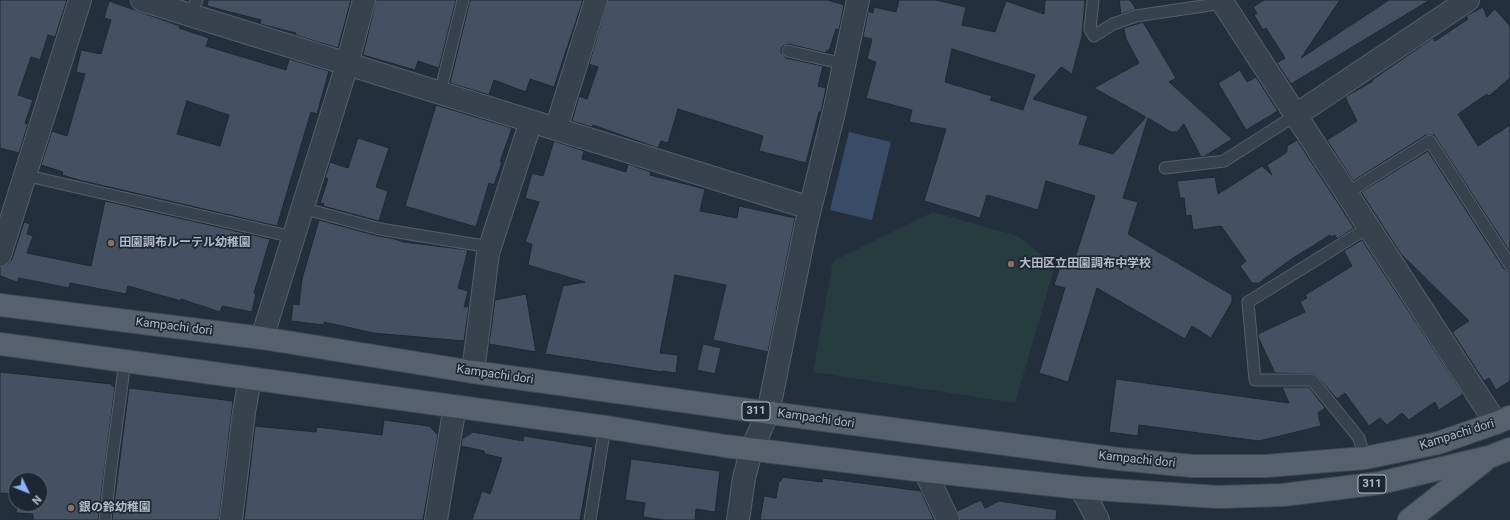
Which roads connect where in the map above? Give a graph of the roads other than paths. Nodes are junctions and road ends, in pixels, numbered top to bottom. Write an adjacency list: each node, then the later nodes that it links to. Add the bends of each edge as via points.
1 (80, 0): 19 (street)
2 (142, 0): 10 (street)
3 (364, 0): 13 (street)
4 (463, 0): 14 (lane)
5 (596, 0): 17 (street)
6 (858, 0): 12 (street)
7 (1093, 0): 9 (lane, via 1090,29 1094,36 1114,24 1136,16)
8 (1468, 0): 15 (street)
9 (1225, 1): 15 (street)
10 (193, 7): 13 (street)
11 (788, 51): 12 (lane)
12 (844, 64): 22 (street)
13 (347, 65): 14 (street); 21 (street)
14 (440, 94): 16 (street)
15 (1296, 115): 18 (lane, via 1224,161); 20 (street)
16 (531, 122): 17 (street); 25 (street)
17 (556, 129): 22 (street)
18 (1165, 168)
19 (24, 175): 24 (lane); 26 (street)
20 (1347, 194): 23 (street); 27 (lane, via 1430,141)
21 (302, 208): 24 (street); 25 (lane, via 380,228)
22 (810, 208): 35 (street)
23 (1368, 227): 36 (street); 41 (lane, via 1248,302 1255,380 1312,380 1359,438)
24 (293, 237): 29 (street)
25 (490, 246): 32 (street)
26 (1, 248)
27 (1510, 265)
28 (0, 304): 29 (main road, Kampachi dori / 311)
29 (262, 338): 32 (main road, Kampachi dori / 311)
30 (0, 344): 31 (main road, 311)
31 (125, 361): 33 (main road, 311); 44 (lane)
32 (473, 372): 35 (main road, Kampachi dori / 311)
33 (250, 379): 34 (main road, 311); 45 (street)
34 (455, 406): 37 (main road, 311); 46 (street)
35 (768, 412): 38 (street); 41 (main road, Kampachi dori / 311, via 1119,460 1192,466 1266,466)
36 (1503, 420): 41 (main road, Kampachi dori / 311, via 1438,442)
37 (605, 427): 38 (main road, 311); 47 (lane)
38 (752, 448): 42 (main road, 311); 48 (street, via 744,478)
39 (1510, 449): 40 (main road, 311)
40 (1489, 457): 43 (main road, 311, via 1380,483 1283,495 1218,497); 51 (main road, 311)
41 (1365, 458)
42 (925, 471): 43 (main road, 311); 49 (street)
43 (1081, 488): 50 (street)
44 (105, 520)
45 (231, 520)
46 (436, 520)
47 (590, 520)
48 (738, 520)
49 (948, 520)
50 (1098, 520)
51 (1410, 520)

